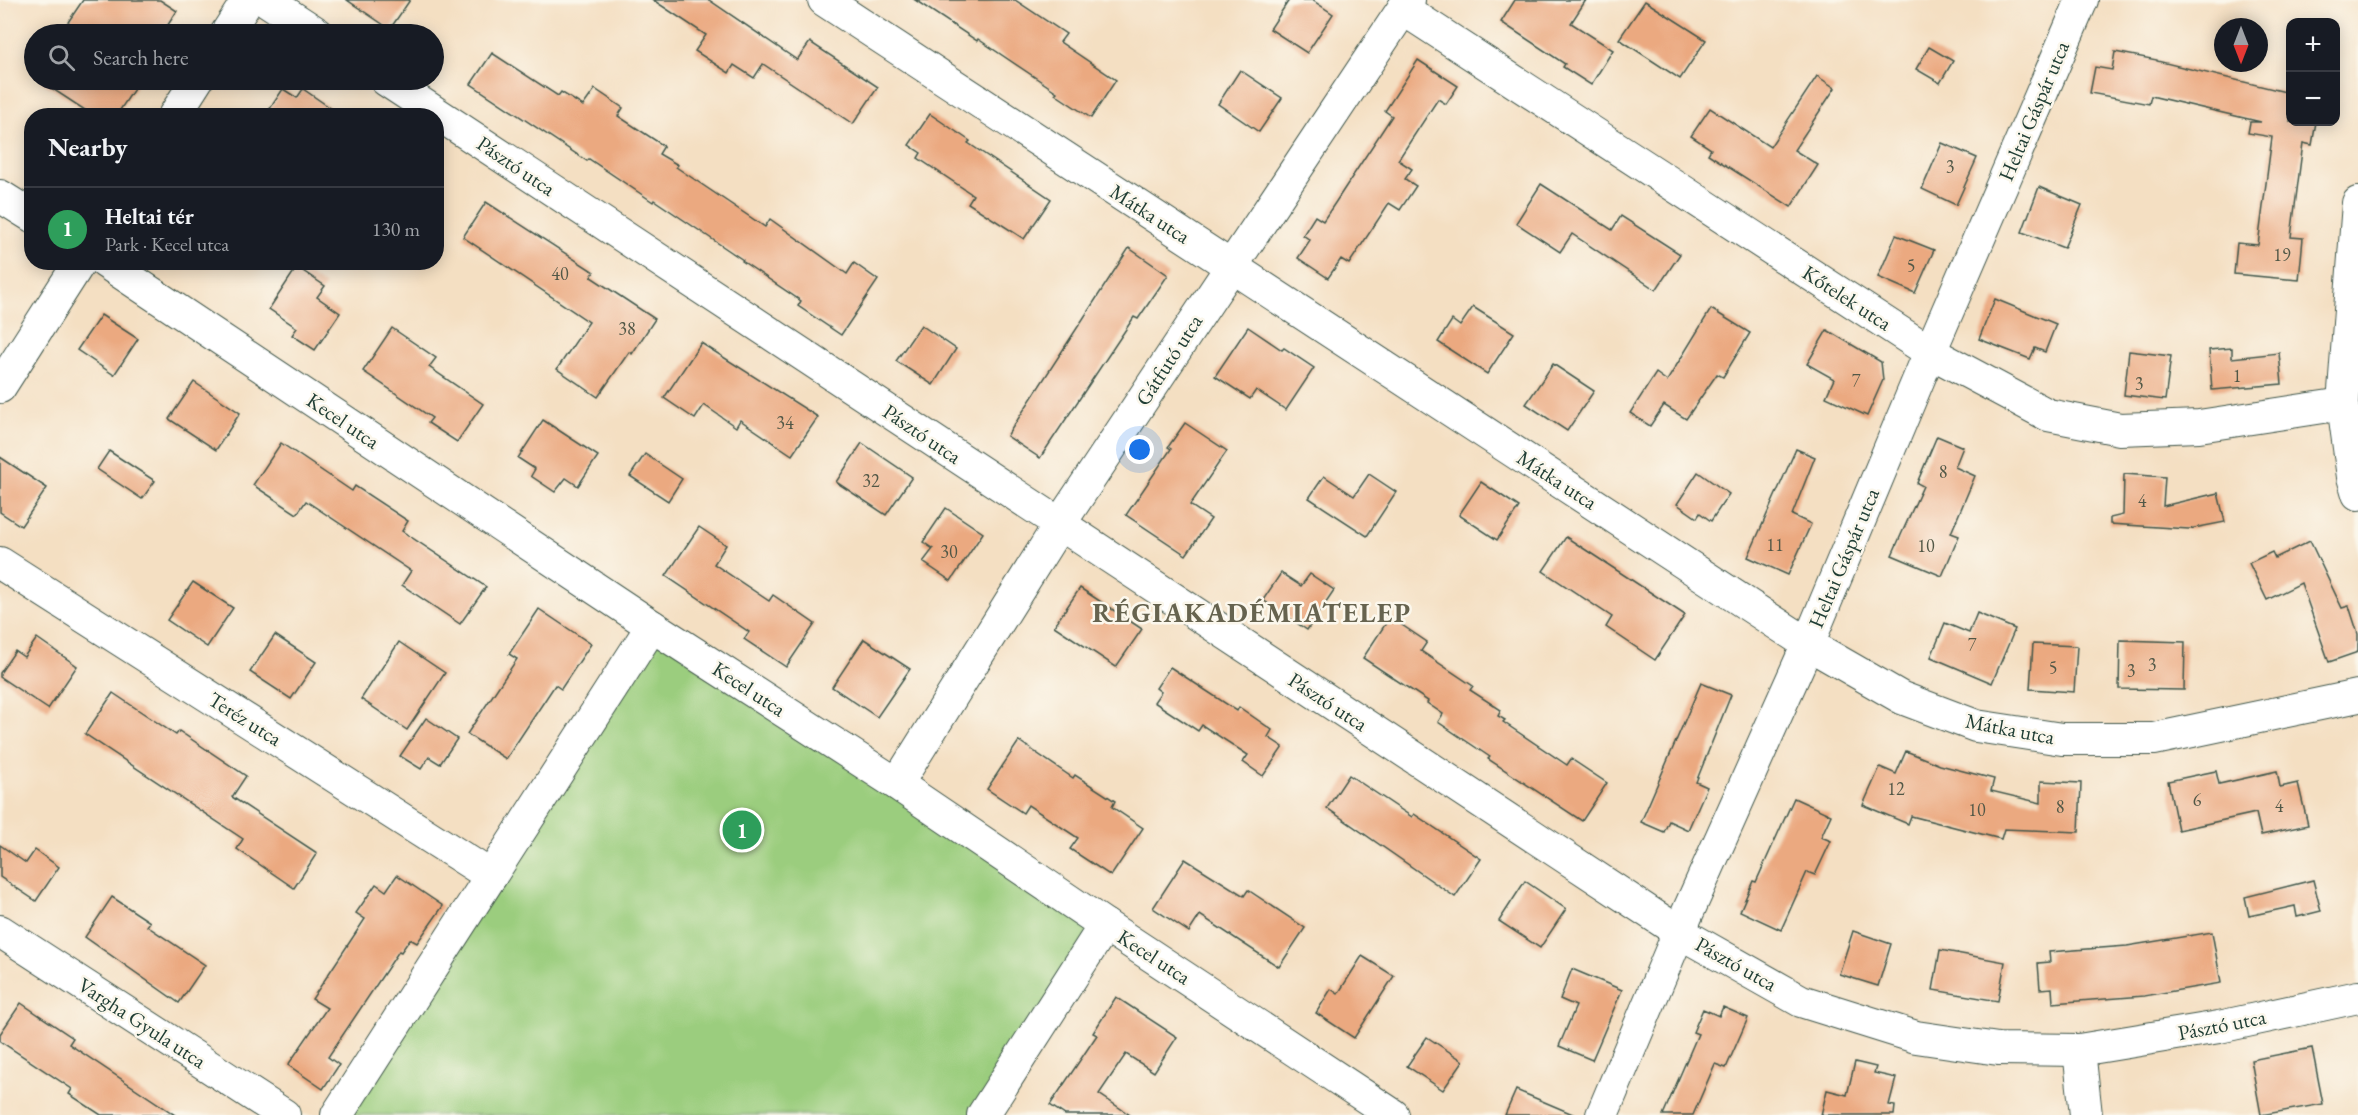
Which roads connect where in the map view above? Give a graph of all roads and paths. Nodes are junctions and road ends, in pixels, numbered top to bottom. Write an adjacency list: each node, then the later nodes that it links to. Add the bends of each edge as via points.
1 (248, 0): 6 (street)
2 (266, 0): 7 (street)
3 (825, 0): 16 (street, Mátka utca)
4 (2082, 0): 19 (street, Heltai Gáspár utca)
5 (1406, 4): 16 (street, Gátfutó utca); 19 (street, Kőtelek utca)
6 (232, 24)
7 (303, 24)
8 (191, 90): 10 (street)
9 (401, 90): 11 (street, Pásztó utca)
10 (179, 108)
11 (428, 108)
12 (444, 118): 23 (street, Pásztó utca)
13 (0, 196): 15 (street)
14 (2358, 203): 21 (street)
15 (24, 211)
16 (1230, 267): 23 (street, Gátfutó utca); 26 (street, Mátka utca)
17 (75, 270): 20 (street)
18 (117, 270): 25 (street, Kecel utca)
19 (1930, 352): 21 (street, Kőtelek utca, via 2048,415 2120,429 2199,426); 26 (street, Heltai Gáspár utca)
20 (0, 387)
21 (2343, 404): 22 (street)
22 (2358, 494)
23 (1059, 525): 28 (street, Gátfutó utca); 32 (street, Pásztó utca)
24 (0, 563): 29 (street, Teréz utca)
25 (652, 626): 28 (street, Kecel utca); 29 (street)
26 (1808, 644): 27 (street, Mátka utca, via 1902,698 1976,726 2062,739 2154,739); 32 (street, Heltai Gáspár utca)
27 (2358, 696)
28 (897, 784): 30 (street, Kecel utca)
29 (491, 876): 36 (street)
30 (1105, 925): 37 (street); 38 (street, Kecel utca)
31 (0, 931): 35 (street, Vargha Gyula utca)
32 (1679, 932): 34 (street, Pásztó utca, via 1801,1001 1916,1037 1998,1049); 39 (street, Heltai Gáspár utca)
33 (2358, 997): 34 (street, Pásztó utca, via 2219,1027)
34 (2079, 1050): 40 (street)
35 (284, 1115)
36 (337, 1115)
37 (983, 1115)
38 (1393, 1115)
39 (1602, 1115)
40 (2086, 1115)

